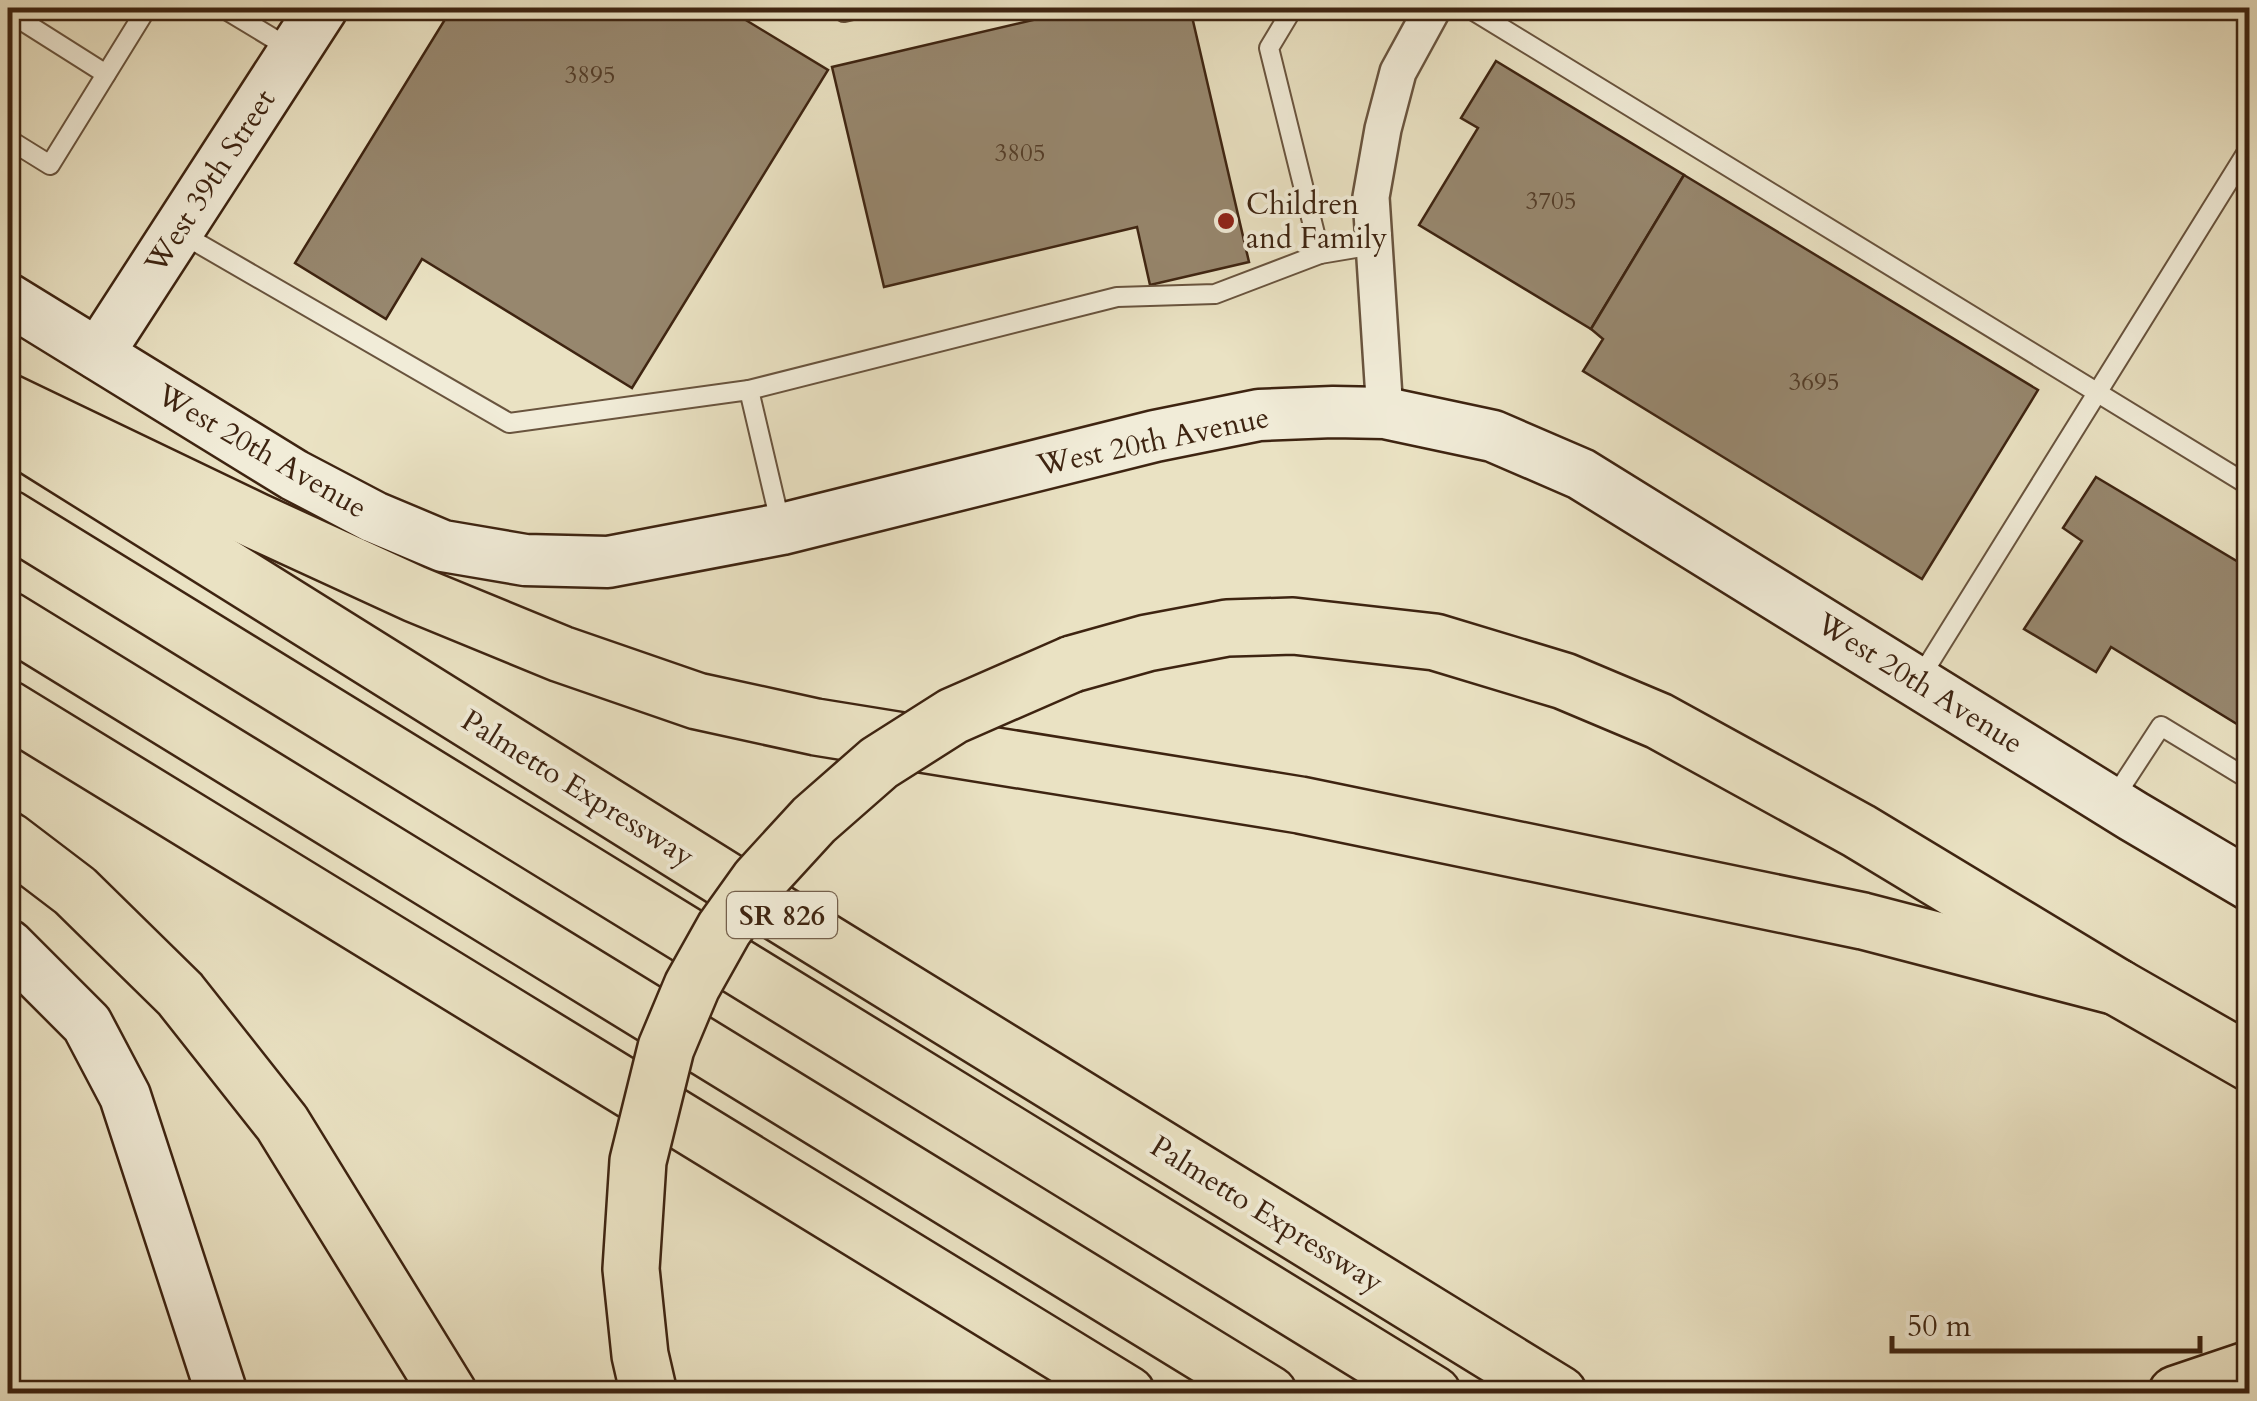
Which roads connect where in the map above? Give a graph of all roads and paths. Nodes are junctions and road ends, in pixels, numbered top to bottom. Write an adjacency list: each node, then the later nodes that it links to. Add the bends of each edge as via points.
1 (148, 8): 11 (lane)
2 (224, 8): 10 (lane)
3 (322, 8): 10 (street, West 39th Street)
4 (838, 8): 5 (lane)
5 (860, 8)
6 (1294, 8): 16 (lane, via 1269,48)
7 (1434, 8): 15 (street, via 1398,72 1388,110 1371,198)
8 (1469, 8): 20 (lane)
9 (8, 12): 11 (lane)
10 (294, 51): 14 (street, West 39th Street)
11 (106, 74): 12 (lane, via 50,166)
12 (8, 139)
13 (2250, 147): 20 (lane)
14 (177, 232): 18 (street, West 39th Street); 19 (lane, via 508,423)
15 (1374, 245): 16 (lane); 22 (street)
16 (1320, 254): 19 (lane, via 1215,294 1117,297)
17 (8, 299): 18 (street, West 20th Avenue)
18 (98, 354): 26 (street, West 20th Avenue, via 294,475 443,546 524,560 608,562)
19 (749, 390): 26 (lane)
20 (2098, 392): 24 (lane); 28 (lane)
21 (8, 402): 35 (highway, via 415,594 697,702 816,728 1300,805 1863,921)
22 (1385, 413): 26 (street, West 20th Avenue, via 1259,415); 28 (street, West 20th Avenue, via 1493,436 1580,474)
23 (8, 432): 44 (highway, Palmetto Expressway / SR 826)
24 (2250, 486)
25 (8, 518): 43 (highway)
26 (782, 529)
27 (8, 620): 42 (highway)
28 (1918, 682): 31 (street, West 20th Avenue)
29 (21, 715): 41 (highway)
30 (2250, 780): 31 (lane, via 2161,726)
31 (2111, 802): 33 (street, West 20th Avenue)
32 (8, 840): 39 (highway, via 75,891 180,994 282,1123)
33 (2250, 885)
34 (8, 946): 38 (street, via 87,1024 125,1096)
35 (2117, 987): 36 (highway); 40 (highway, bridge, via 1860,831 1659,720 1564,680 1435,642 1293,626 1227,628 1147,643 1072,664 954,716 879,763 814,820 724,928 666,1048 638,1161 631,1268)
36 (2250, 1063)
37 (2250, 1369): 45 (highway)
38 (222, 1394)
39 (448, 1394)
40 (649, 1394)
41 (1127, 1394)
42 (1270, 1394)
43 (1434, 1394)
44 (1559, 1394)
45 (2176, 1394)

